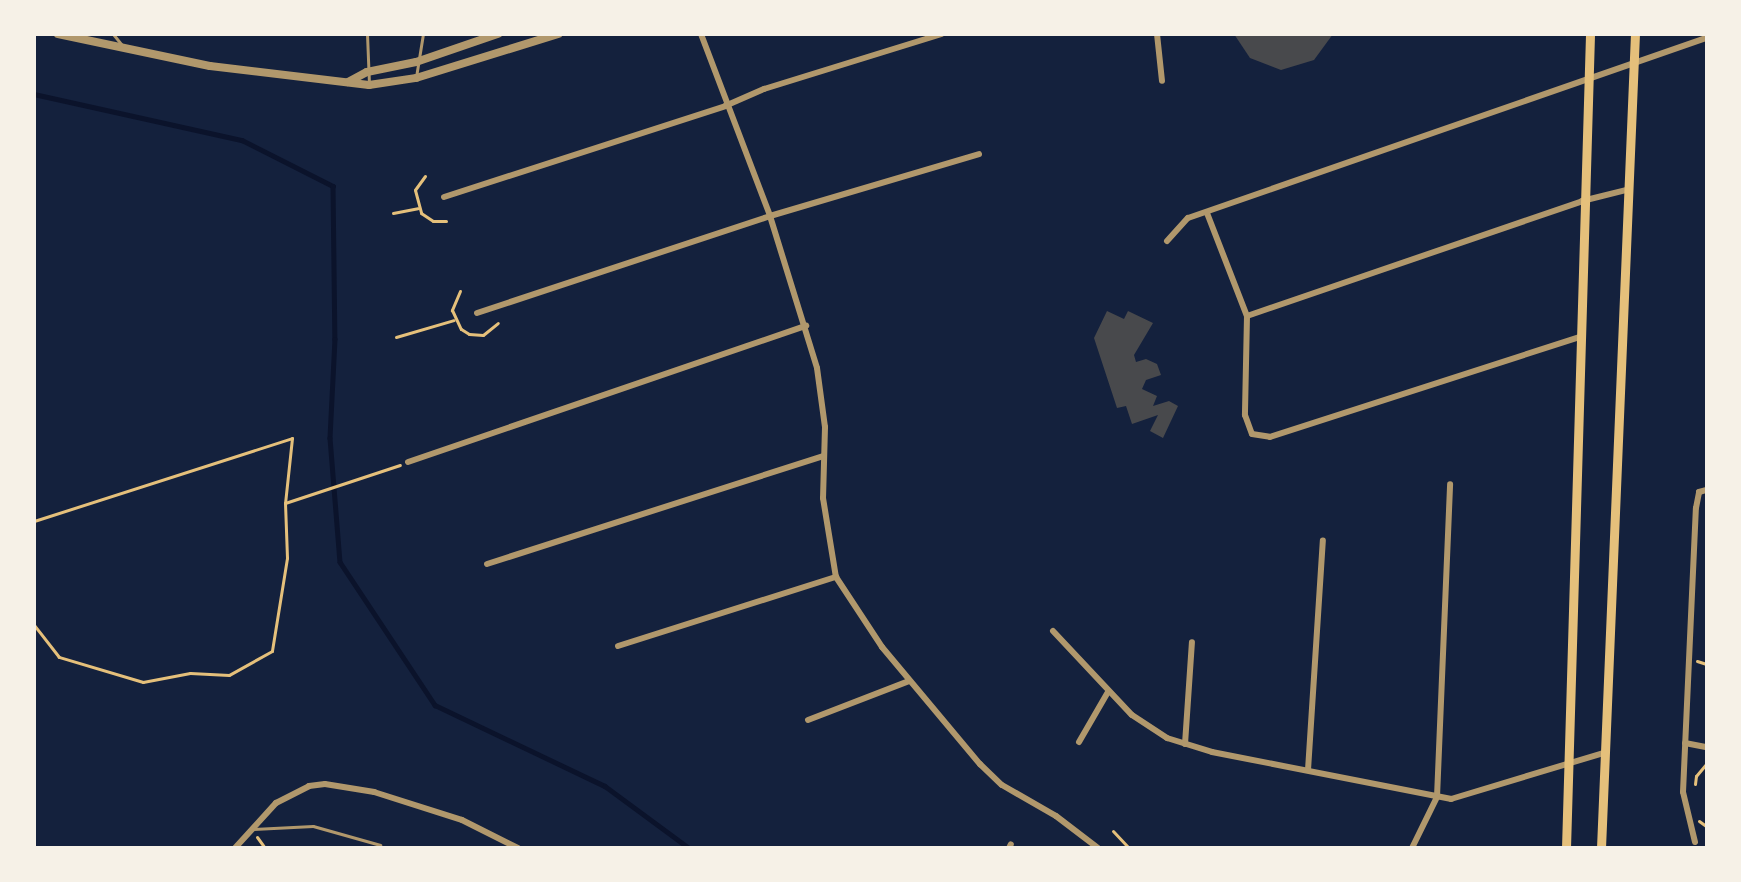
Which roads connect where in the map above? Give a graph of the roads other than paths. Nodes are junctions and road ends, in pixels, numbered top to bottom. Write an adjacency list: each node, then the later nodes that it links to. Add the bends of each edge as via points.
1 (58, 34): 13 (street)
2 (113, 34): 13 (lane)
3 (367, 34): 16 (lane)
4 (423, 34): 15 (lane)
5 (498, 34): 15 (street)
6 (558, 34): 18 (street)
7 (701, 34): 22 (street)
8 (942, 34): 22 (street, via 764,89)
9 (1157, 34): 19 (street)
10 (1590, 34): 17 (main road)
11 (1635, 34): 14 (main road)
12 (1707, 38): 14 (street)
13 (125, 49): 20 (street, via 289,79)
14 (1634, 60): 17 (street); 24 (main road)
15 (416, 62): 16 (street); 18 (lane)
16 (367, 72): 20 (street); 21 (lane)
17 (1588, 75): 26 (main road); 27 (street)
18 (416, 78): 21 (street)
19 (1162, 81)
20 (347, 82): 21 (street)
21 (369, 86)
22 (725, 106): 25 (street); 28 (street)
23 (979, 154): 28 (street)
24 (1626, 190): 26 (street); 51 (main road)
25 (444, 197)
26 (1582, 201): 31 (street); 33 (main road)
27 (1207, 213): 29 (street, via 1188,218); 31 (street)
28 (770, 216): 30 (street); 32 (street)
29 (1167, 241)
30 (477, 313)
31 (1247, 316): 33 (street, via 1245,415 1252,434 1270,437)
32 (806, 326): 34 (street, via 823,397); 35 (street)
33 (1579, 337): 52 (main road)
34 (823, 456): 39 (street); 40 (street, via 827,536)
35 (408, 462)
36 (1450, 484): 54 (street)
37 (1707, 490): 48 (street, via 1699,492 1696,508)
38 (1323, 540): 53 (street)
39 (487, 564)
40 (836, 577): 43 (street); 44 (street)
41 (1053, 631): 45 (street)
42 (1191, 642): 49 (street)
43 (618, 646)
44 (909, 681): 46 (street); 61 (street, via 1002,785 1056,816)
45 (1108, 692): 47 (street); 49 (street, via 1152,730)
46 (808, 720)
47 (1079, 742)
48 (1685, 743): 50 (street); 56 (street, via 1683,792)
49 (1185, 744): 53 (street)
50 (1707, 747)
51 (1603, 753): 52 (street); 63 (main road)
52 (1569, 763): 54 (street, via 1459,798); 62 (main road)
53 (1308, 770): 54 (street)
54 (1437, 797): 58 (street)
55 (250, 829): 57 (lane, via 313,826); 59 (street); 60 (street, via 276,803 295,792 333,784 374,792 462,820)
56 (1695, 842)
57 (380, 845)
58 (1412, 847)
59 (235, 848)
60 (518, 848)
61 (1098, 848)
62 (1566, 848)
63 (1601, 848)

